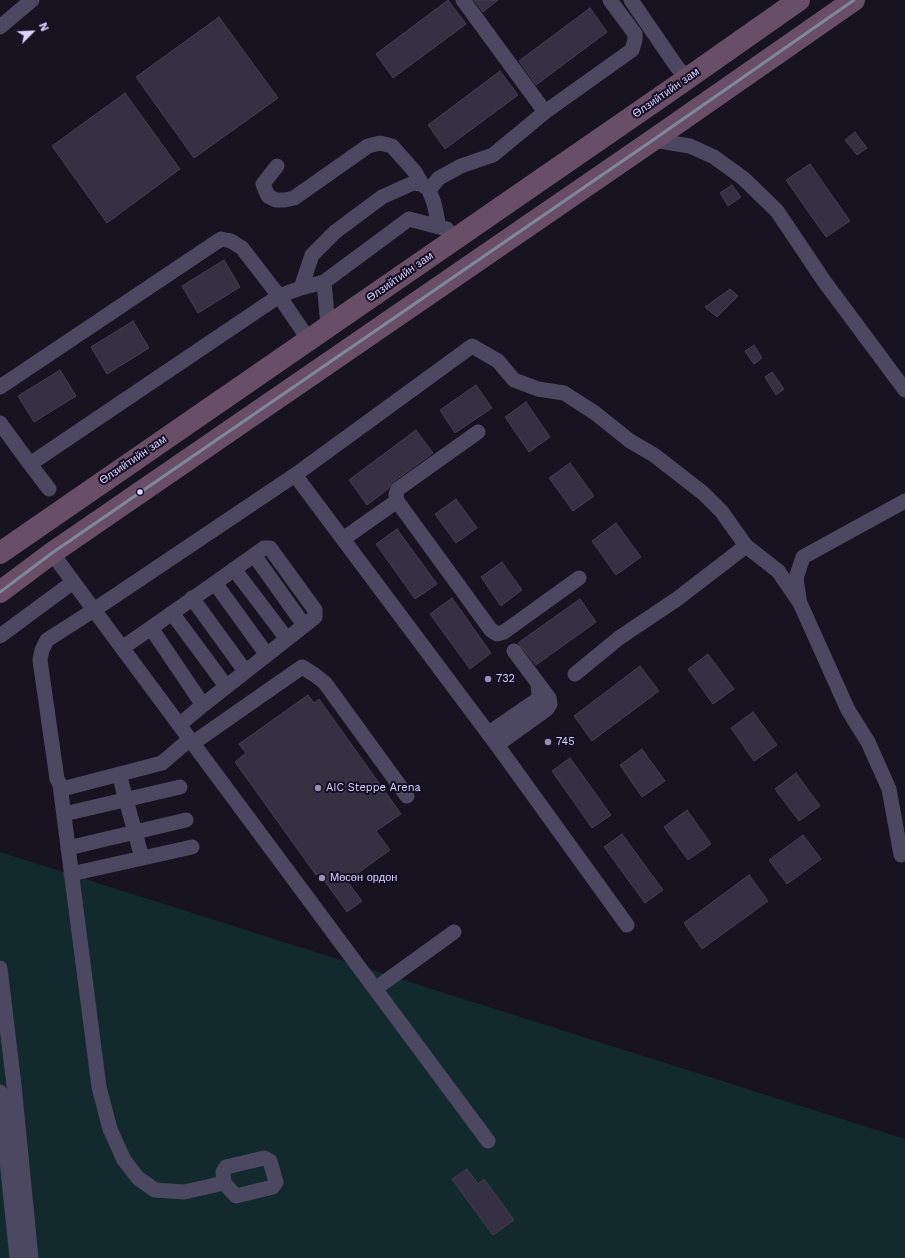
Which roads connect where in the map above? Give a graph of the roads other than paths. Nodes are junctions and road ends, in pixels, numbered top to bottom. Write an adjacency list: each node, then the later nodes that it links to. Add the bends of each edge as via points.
1 (32, 0): 7 (street)
2 (462, 0): 9 (street)
3 (610, 0): 9 (street, via 635,34 636,40 632,50)
4 (630, 0): 8 (street)
5 (799, 0): 8 (highway, Өлзийтийн зам)
6 (854, 0): 10 (highway)
7 (0, 27)
8 (687, 78): 13 (highway, Өлзийтийн зам)
9 (545, 112): 12 (street, via 493,155 461,166)
10 (654, 140): 14 (highway); 23 (street, via 690,146 714,157 743,178 777,211)
11 (277, 166): 12 (street, via 263,184 268,196 276,200 286,200 294,198 368,146 380,143 392,146)
12 (426, 187): 15 (street, via 434,203); 18 (street, via 413,183 382,197 334,232 312,255)
13 (516, 197): 14 (highway); 16 (highway, Өлзийтийн зам)
14 (534, 223): 34 (highway)
15 (439, 227): 16 (street); 17 (street, via 409,219)
16 (461, 234): 20 (highway, Өлзийтийн зам)
17 (324, 282): 18 (street); 20 (street)
18 (301, 288): 19 (street)
19 (279, 296): 21 (street); 22 (street, via 242,248 231,240 221,239); 26 (street)
20 (328, 326): 21 (highway, Өлзийтийн зам)
21 (309, 340): 33 (highway, Өлзийтийн зам)
22 (0, 387)
23 (905, 390)
24 (0, 423): 26 (street)
25 (478, 432): 29 (street, via 398,489)
26 (30, 464): 28 (street)
27 (295, 475): 31 (street); 32 (street, via 472,346 498,361 514,380 538,389 564,393 595,413 630,441 654,455 722,512); 42 (street)
28 (49, 489)
29 (397, 500): 31 (street); 36 (street, via 491,630 497,634 504,632)
30 (905, 501): 41 (street, via 803,557 796,578)
31 (343, 539): 55 (street)
32 (746, 546): 41 (street, via 778,571); 51 (street, via 619,638)
33 (0, 552)
34 (52, 553): 37 (street); 39 (highway)
35 (234, 569): 38 (street); 46 (street); 46 (street, via 264,548 270,548 315,610 315,618)
36 (579, 578)
37 (73, 582): 42 (street); 45 (street)
38 (215, 583): 40 (street); 49 (street)
39 (0, 592)
40 (192, 598): 43 (street); 50 (street)
41 (800, 603): 67 (street, via 848,710 868,742 889,789)
42 (94, 610): 47 (street); 58 (street, via 47,640 40,660 57,779)
43 (172, 613): 44 (street); 52 (street)
44 (151, 628): 47 (street); 53 (street)
45 (0, 636)
46 (287, 639): 49 (street)
47 (122, 648): 54 (street)
48 (514, 651): 55 (street, via 538,684 539,696)
49 (267, 655): 50 (street)
50 (245, 671): 52 (street)
51 (575, 674)
52 (226, 686): 53 (street)
53 (203, 705): 54 (street)
54 (179, 725): 56 (street)
55 (493, 739): 70 (street)
56 (191, 741): 57 (street, via 162,762); 60 (street, via 302,667 326,683); 73 (street)
57 (119, 774): 58 (street, via 66,788); 61 (street)
58 (60, 785): 62 (street)
59 (180, 787): 61 (street)
60 (407, 796)
61 (126, 799): 62 (street); 64 (street)
62 (64, 814): 66 (street)
63 (186, 820): 64 (street)
64 (135, 832): 66 (street); 68 (street)
65 (192, 846): 68 (street)
66 (68, 848): 69 (street)
67 (901, 855)
68 (142, 858): 69 (street)
69 (71, 874): 76 (street, via 99,1087 110,1129 124,1160 138,1178 155,1190 184,1192)
70 (626, 925)
71 (454, 932): 73 (street)
72 (0, 968): 78 (street)
73 (375, 989): 75 (street)
74 (0, 1092): 77 (street)
75 (488, 1141)
76 (224, 1183)
77 (17, 1258)
78 (31, 1258)

